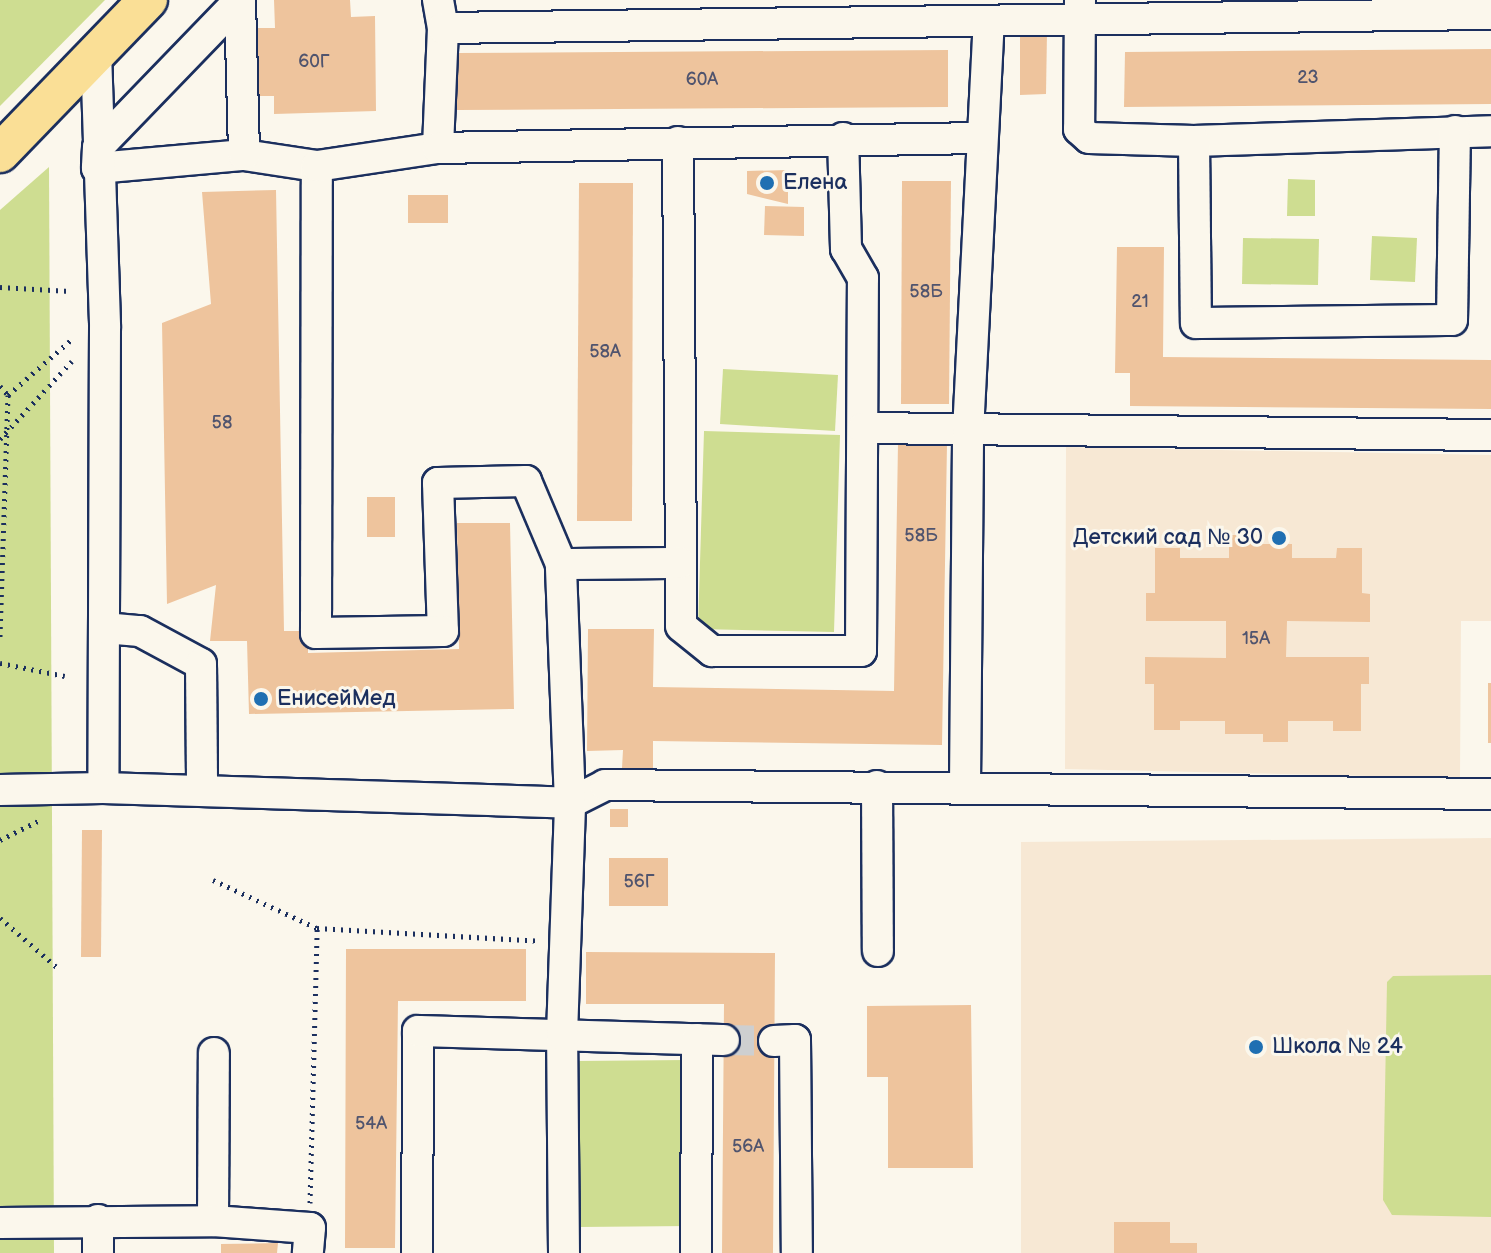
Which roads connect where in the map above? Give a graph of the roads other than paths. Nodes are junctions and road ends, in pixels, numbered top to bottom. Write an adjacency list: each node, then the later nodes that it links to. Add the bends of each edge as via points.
1 (148, 0): 7 (main road)
2 (240, 0): 16 (lane); 17 (lane)
3 (1081, 9): 5 (lane); 6 (lane); 12 (lane, via 1081,135)
4 (440, 14): 6 (lane); 14 (lane)
5 (1491, 14)
6 (989, 22): 11 (lane)
7 (96, 52): 15 (main road); 17 (lane)
8 (1455, 131): 9 (lane); 12 (lane); 12 (lane, via 1452,320 1196,323)
9 (1491, 131)
10 (843, 138): 11 (lane); 13 (lane); 19 (lane, via 846,249 863,278)
11 (981, 138): 20 (lane)
12 (1194, 141)
13 (678, 142): 14 (lane); 22 (lane)
14 (438, 148): 18 (lane)
15 (0, 153)
16 (244, 155): 17 (lane); 18 (lane)
17 (98, 157): 24 (lane, via 105,328)
18 (317, 166): 23 (lane, via 316,633 443,631 438,483 526,481)
19 (863, 428): 20 (lane); 22 (lane, via 861,651 712,651 681,626)
20 (968, 432): 21 (lane); 25 (lane)
21 (1491, 435)
22 (680, 563): 23 (lane)
23 (561, 564): 31 (lane)
24 (104, 628): 27 (lane); 29 (lane, via 140,631 201,664)
25 (965, 785): 26 (lane); 30 (lane)
26 (877, 786): 31 (lane, via 605,785); 32 (lane)
27 (103, 788): 28 (lane); 29 (lane)
28 (0, 790)
29 (202, 790): 31 (lane)
30 (1491, 794)
31 (570, 803): 33 (lane)
32 (878, 951)
33 (562, 1035): 41 (lane, via 418,1031); 42 (lane); 43 (lane, via 710,1040)
34 (774, 1041): 44 (lane, via 795,1040)
35 (214, 1053): 37 (lane)
36 (98, 1220): 37 (lane); 38 (lane); 40 (lane)
37 (213, 1221): 39 (lane)
38 (0, 1223)
39 (309, 1240)
40 (98, 1253)
41 (417, 1253)
42 (564, 1253)
43 (696, 1253)
44 (797, 1253)

